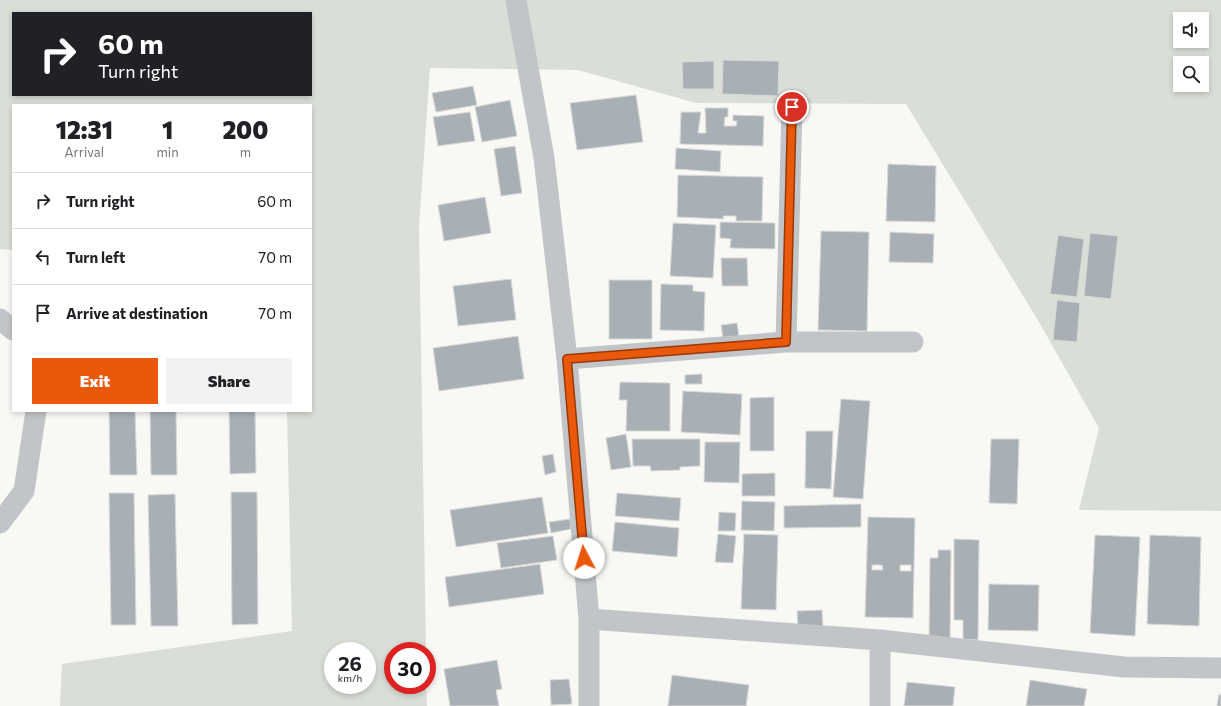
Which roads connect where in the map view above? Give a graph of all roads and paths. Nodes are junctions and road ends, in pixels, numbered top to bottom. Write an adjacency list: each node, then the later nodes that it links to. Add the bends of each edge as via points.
1 (516, 0): 7 (street, via 544,158)
2 (792, 107): 5 (street)
3 (0, 319): 4 (street)
4 (12, 329)
5 (786, 342): 6 (street); 7 (street)
6 (913, 342)
7 (567, 359): 10 (street)
8 (36, 412): 9 (street, via 24,491)
9 (0, 523)
10 (589, 619): 11 (street); 13 (street)
11 (880, 640): 12 (street, via 1124,667); 14 (street)
12 (1221, 668)
13 (589, 706)
14 (880, 706)

